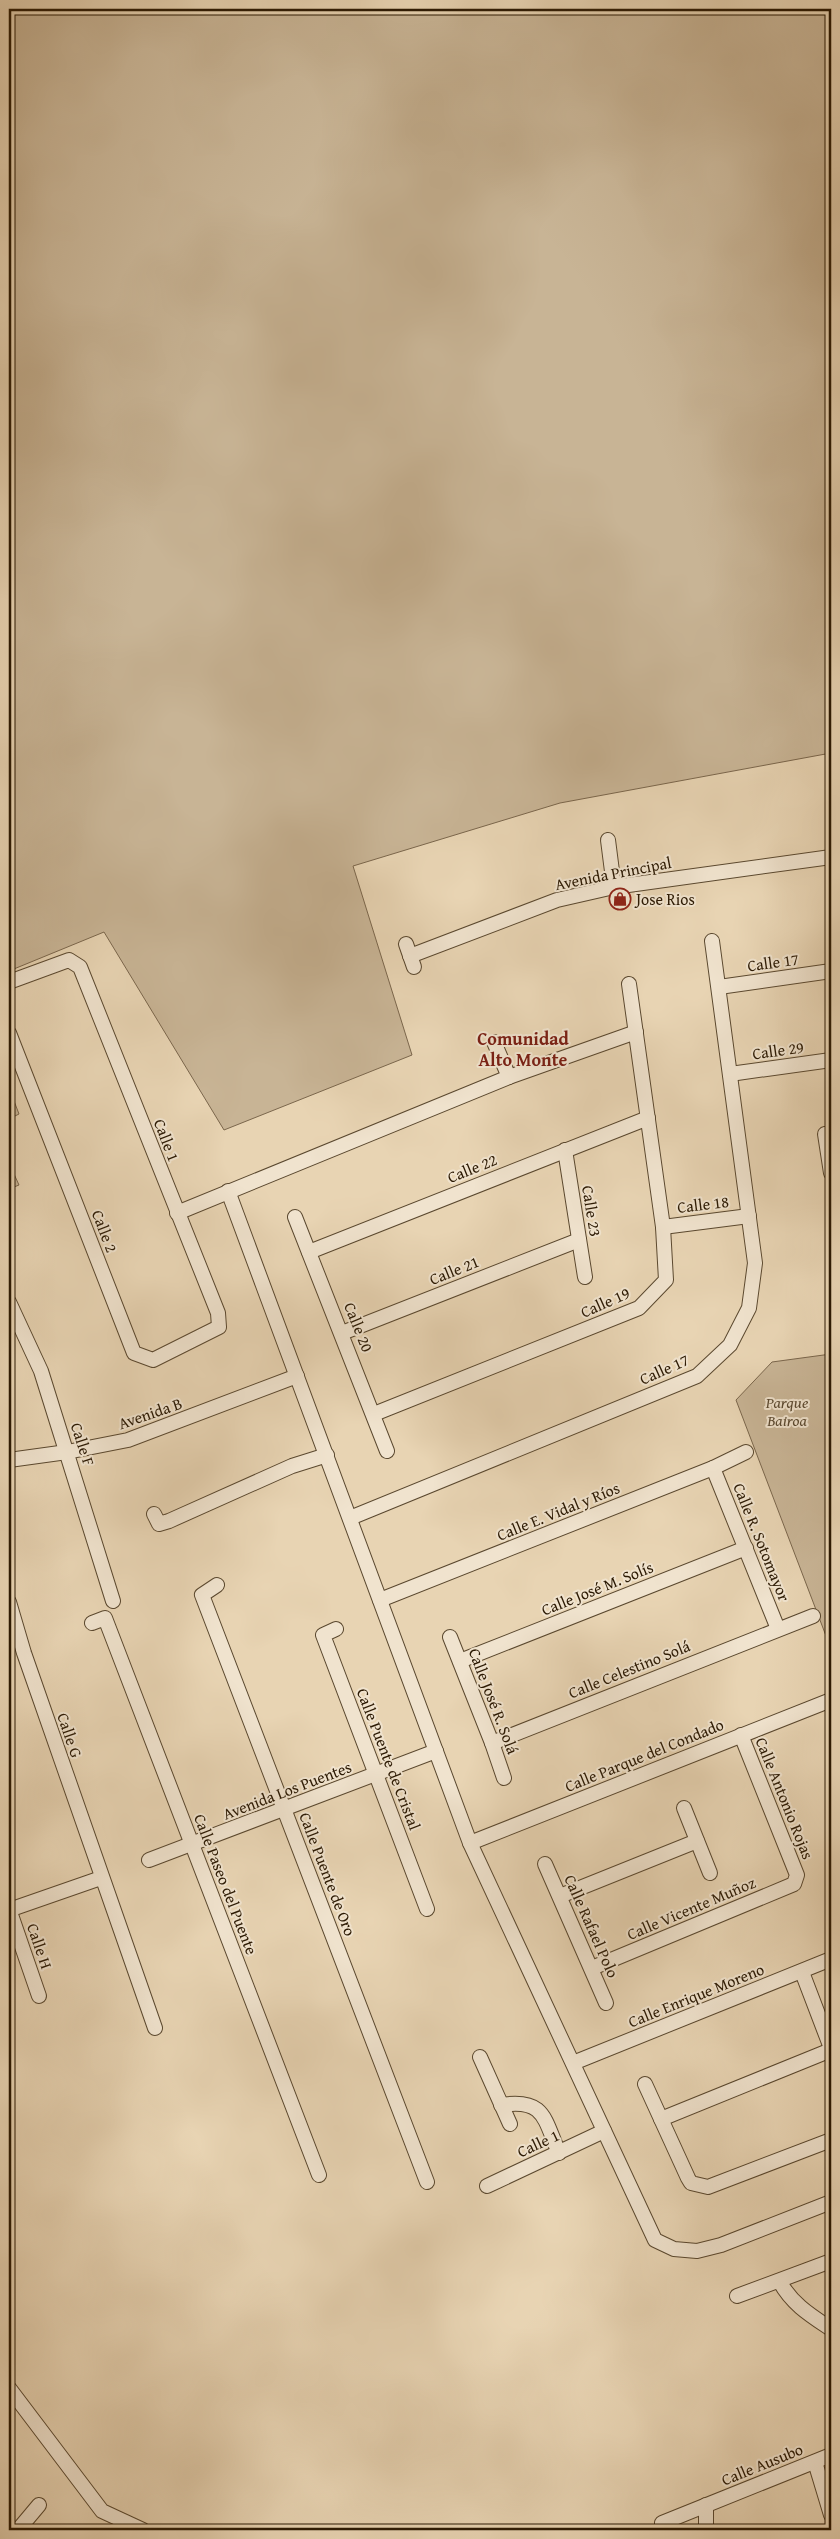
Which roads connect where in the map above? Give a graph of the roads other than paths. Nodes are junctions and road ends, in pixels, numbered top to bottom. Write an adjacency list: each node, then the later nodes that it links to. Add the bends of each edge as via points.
1 (608, 840): 3 (street)
2 (831, 857): 3 (street, Avenida Principal)
3 (614, 887): 5 (street, Avenida Principal, via 557,900)
4 (712, 941): 9 (street, Calle 17)
5 (410, 956)
6 (831, 971): 9 (street, Calle 17)
7 (9, 982): 22 (street, Calle 1, via 70,960 80,966)
8 (629, 984): 10 (street, Calle 19)
9 (719, 987): 14 (street, Calle 17)
10 (636, 1032): 15 (street); 16 (street, Calle 19)
11 (9, 1033): 30 (street, Calle 2, via 134,1353 153,1360)
12 (494, 1042): 15 (street)
13 (831, 1060): 14 (street, Calle 29)
14 (730, 1074): 23 (street, Calle 17)
15 (509, 1077): 21 (street)
16 (648, 1118): 19 (street, Calle 22); 25 (street, Calle 19)
17 (824, 1134): 18 (street)
18 (830, 1148): 20 (street)
19 (565, 1150): 26 (street, Calle 23); 27 (street, Calle 22)
20 (831, 1173)
21 (228, 1191): 22 (street); 32 (street)
22 (177, 1213): 30 (street, Calle 1, via 218,1313)
23 (749, 1216): 25 (street, Calle 18); 41 (street, Calle 17, via 755,1263 749,1308 730,1345 697,1376)
24 (295, 1217): 27 (street, Calle 20)
25 (663, 1227): 33 (street, Calle 19, via 666,1280 639,1308)
26 (579, 1240): 28 (street, Calle 23); 31 (street, Calle 21)
27 (309, 1252): 31 (street, Calle 20)
28 (585, 1278)
29 (9, 1302): 34 (street, Calle F, via 41,1371)
30 (219, 1327)
31 (342, 1333): 33 (street, Calle 20)
32 (297, 1376): 34 (street, Avenida B, via 149,1434); 37 (street)
33 (374, 1414): 35 (street, Calle 20)
34 (67, 1452): 38 (street, Avenida B); 45 (street, Calle F)
35 (387, 1452)
36 (746, 1452): 39 (street, Calle E. Vidal y Ríos)
37 (327, 1455): 40 (street, via 292,1466 169,1521 159,1524); 41 (street)
38 (9, 1460)
39 (713, 1468): 42 (street, Calle R. Sotomayor); 44 (street, Calle E. Vidal y Ríos)
40 (154, 1514)
41 (350, 1518): 44 (street)
42 (746, 1548): 49 (street, Calle R. Sotomayor); 52 (street, Calle José M. Solís)
43 (216, 1585): 60 (street, Calle Puente de Oro, via 202,1595)
44 (380, 1600): 56 (street)
45 (113, 1601)
46 (9, 1602): 68 (street, Calle G)
47 (813, 1616): 49 (street, Calle Celestino Solá)
48 (92, 1623): 63 (street, Calle Paseo del Puente, via 105,1618)
49 (778, 1628): 55 (street, Calle Celestino Solá)
50 (336, 1630): 57 (street, Calle Puente de Cristal, via 323,1635)
51 (450, 1637): 52 (street, Calle José R. Solá)
52 (460, 1661): 55 (street, Calle José R. Solá)
53 (831, 1700): 54 (street, Calle Parque del Condado)
54 (741, 1735): 62 (street, Calle Parque del Condado); 67 (street, Calle Antonio Rojas)
55 (492, 1743): 58 (street, Calle José R. Solá)
56 (436, 1751): 57 (street, Avenida Los Puentes); 62 (street)
57 (376, 1774): 60 (street, Avenida Los Puentes); 71 (street, Calle Puente de Cristal)
58 (504, 1778)
59 (684, 1808): 61 (street)
60 (284, 1810): 63 (street, Avenida Los Puentes); 89 (street, Calle Puente de Oro)
61 (697, 1841): 66 (street); 69 (street)
62 (470, 1843): 80 (street)
63 (192, 1844): 64 (street, Avenida Los Puentes); 88 (street, Calle Paseo del Puente)
64 (149, 1860)
65 (545, 1864): 69 (street, Calle Rafael Polo)
66 (710, 1873)
67 (797, 1875): 73 (street, Calle Vicente Muñoz, via 794,1884)
68 (101, 1878): 70 (street); 77 (street, Calle G)
69 (560, 1896): 73 (street, Calle Rafael Polo)
70 (9, 1910): 75 (street, Calle H)
71 (427, 1910)
72 (831, 1959): 74 (street, Calle Enrique Moreno)
73 (592, 1968): 76 (street, Calle Rafael Polo)
74 (802, 1972): 78 (street); 80 (street, Calle Enrique Moreno)
75 (39, 1996)
76 (606, 2003)
77 (155, 2028)
78 (831, 2049): 83 (street)
79 (480, 2057): 82 (street)
80 (573, 2063): 85 (street)
81 (645, 2084): 83 (street)
82 (501, 2105): 84 (street); 87 (street, via 533,2106 540,2110)
83 (661, 2118): 86 (street, via 688,2178 700,2186 708,2187)
84 (510, 2124)
85 (604, 2132): 87 (street, Calle 1); 91 (street, via 655,2240 674,2249 697,2252 721,2245)
86 (831, 2140)
87 (559, 2153): 90 (street, Calle 1)
88 (319, 2175)
89 (427, 2182)
90 (487, 2186)
91 (831, 2202)
92 (831, 2261): 93 (street)
93 (780, 2282): 94 (street); 95 (street, via 802,2310)
94 (737, 2296)
95 (831, 2329)
96 (9, 2388): 104 (street, via 102,2511)
97 (831, 2455): 98 (street, Calle Ausubo)
98 (815, 2462): 100 (street, Calle Ausubo); 101 (street)
99 (39, 2505): 103 (street)
100 (706, 2506): 102 (street, Calle Ausubo); 105 (street)
101 (831, 2515)
102 (662, 2523)
103 (18, 2530)
104 (143, 2530)
105 (706, 2530)

